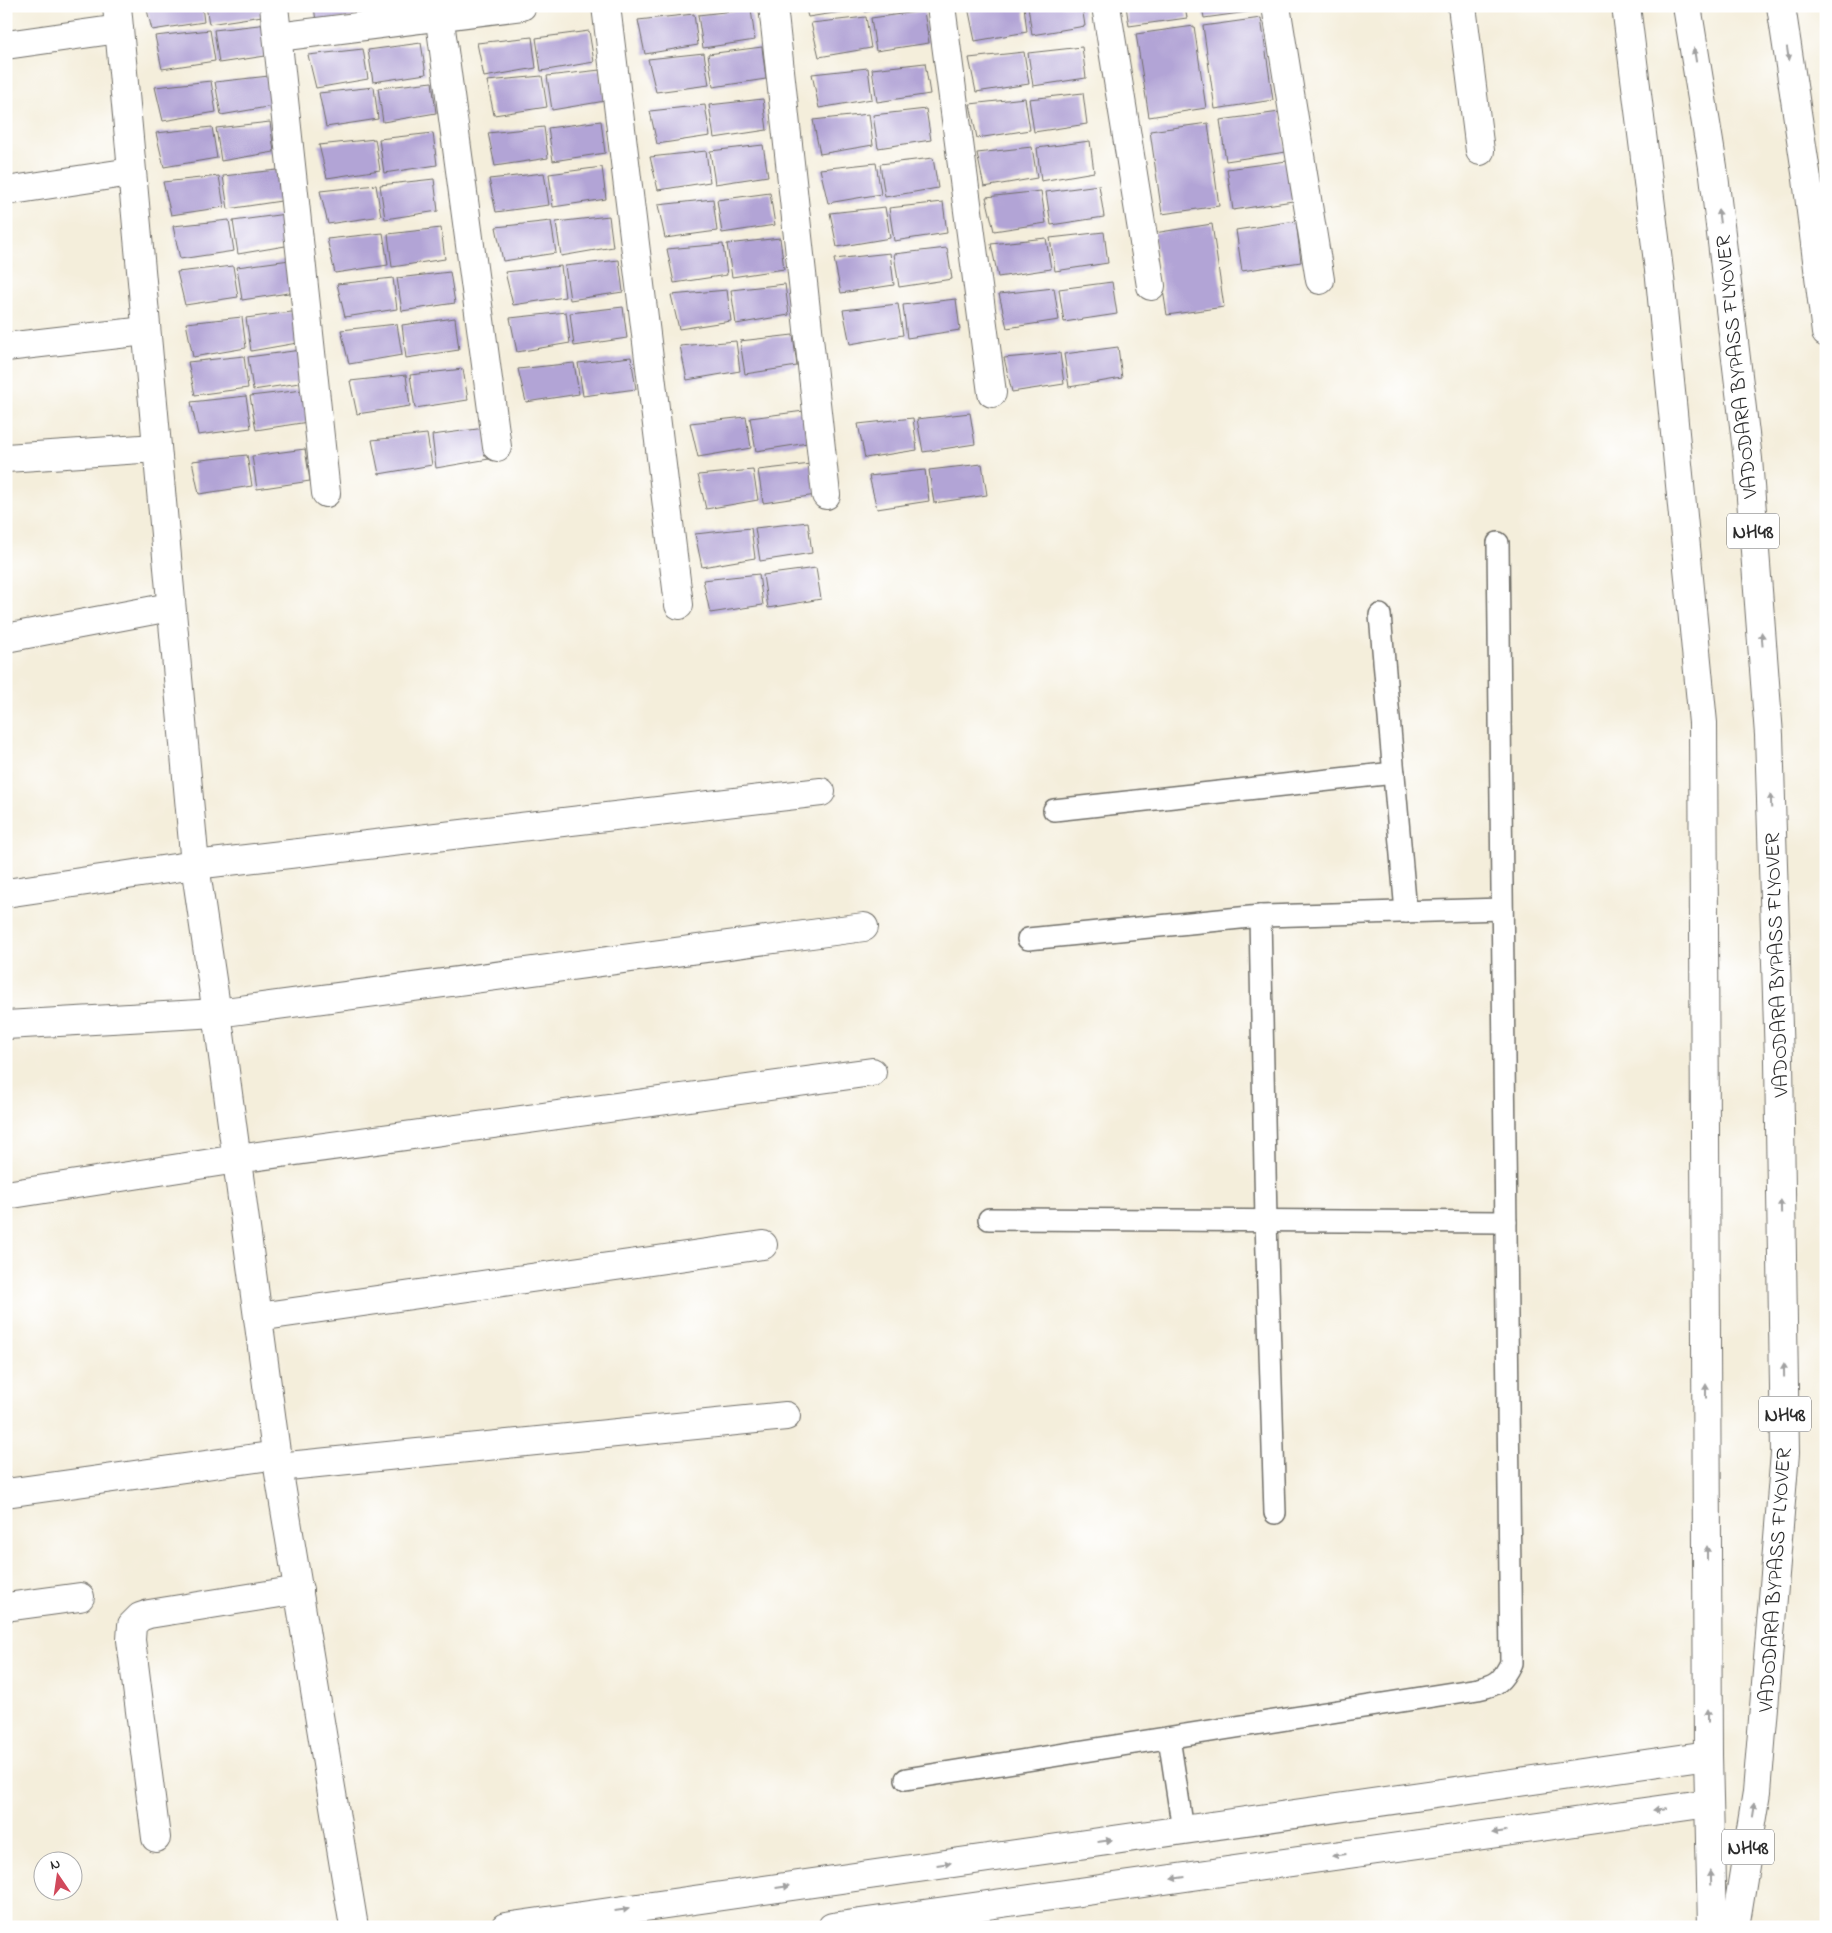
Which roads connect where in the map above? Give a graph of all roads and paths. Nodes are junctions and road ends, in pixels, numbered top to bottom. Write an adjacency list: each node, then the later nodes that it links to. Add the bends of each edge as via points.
1 (274, 6): 14 (main road)
2 (522, 6): 12 (main road)
3 (606, 6): 31 (main road)
4 (773, 6): 29 (main road)
5 (940, 6): 24 (main road)
6 (1106, 6): 20 (main road)
7 (1276, 6): 19 (main road)
8 (1462, 6): 16 (main road)
9 (1626, 6): 63 (main road, one-way to 9, via 1703,723 1660,278)
10 (1687, 6): 72 (main road, VADODARA BYPASS FLYOVER / NH48, one-way to 10, via 1757,1792 1786,1453 1779,1060 1769,735 1748,459 1713,167)
11 (1781, 6): 22 (main road, one-way to 22)
12 (439, 12): 14 (main road); 25 (main road)
13 (118, 18): 15 (main road); 17 (main road)
14 (278, 37): 28 (main road)
15 (6, 45)
16 (1480, 151)
17 (132, 172): 18 (main road); 21 (main road)
18 (6, 191)
19 (1320, 280)
20 (1151, 286)
21 (145, 332): 23 (main road); 26 (main road)
22 (1826, 333)
23 (6, 347)
24 (992, 393)
25 (497, 447)
26 (156, 448): 27 (main road); 32 (main road)
27 (6, 458)
28 (326, 493)
29 (826, 495)
30 (1498, 543): 40 (lane)
31 (679, 605)
32 (170, 607): 34 (main road); 38 (main road)
33 (1380, 615): 35 (lane)
34 (6, 638)
35 (1394, 773): 37 (lane); 41 (lane)
36 (822, 792): 38 (main road)
37 (1054, 810)
38 (194, 865): 39 (main road); 45 (main road)
39 (6, 893)
40 (1502, 909): 41 (lane); 52 (lane)
41 (1406, 912): 42 (lane)
42 (1260, 916): 44 (lane); 51 (lane)
43 (864, 927): 45 (main road)
44 (1028, 939)
45 (217, 1013): 46 (main road); 48 (main road)
46 (6, 1026)
47 (872, 1072): 48 (main road)
48 (237, 1159): 49 (main road); 54 (main road)
49 (6, 1195)
50 (989, 1219): 51 (lane)
51 (1266, 1221): 52 (lane); 58 (lane)
52 (1506, 1222): 62 (lane, via 1511,1663 1504,1676 1494,1685 1478,1689)
53 (764, 1245): 54 (main road)
54 (258, 1317): 56 (main road)
55 (786, 1416): 56 (main road)
56 (278, 1461): 57 (main road); 59 (main road)
57 (6, 1493)
58 (1274, 1513)
59 (298, 1590): 67 (main road, via 150,1614 140,1617 132,1625 131,1640); 68 (main road)
60 (80, 1597): 61 (main road)
61 (6, 1606)
62 (1169, 1738): 64 (lane); 66 (lane)
63 (1708, 1755): 65 (main road); 66 (main road)
64 (906, 1779)
65 (1709, 1803): 70 (main road, one-way to 70); 71 (main road, one-way to 65)
66 (1183, 1830): 69 (main road, one-way to 66)
67 (156, 1838)
68 (354, 1927)
69 (505, 1927)
70 (832, 1927)
71 (1712, 1927)
72 (1735, 1927)

